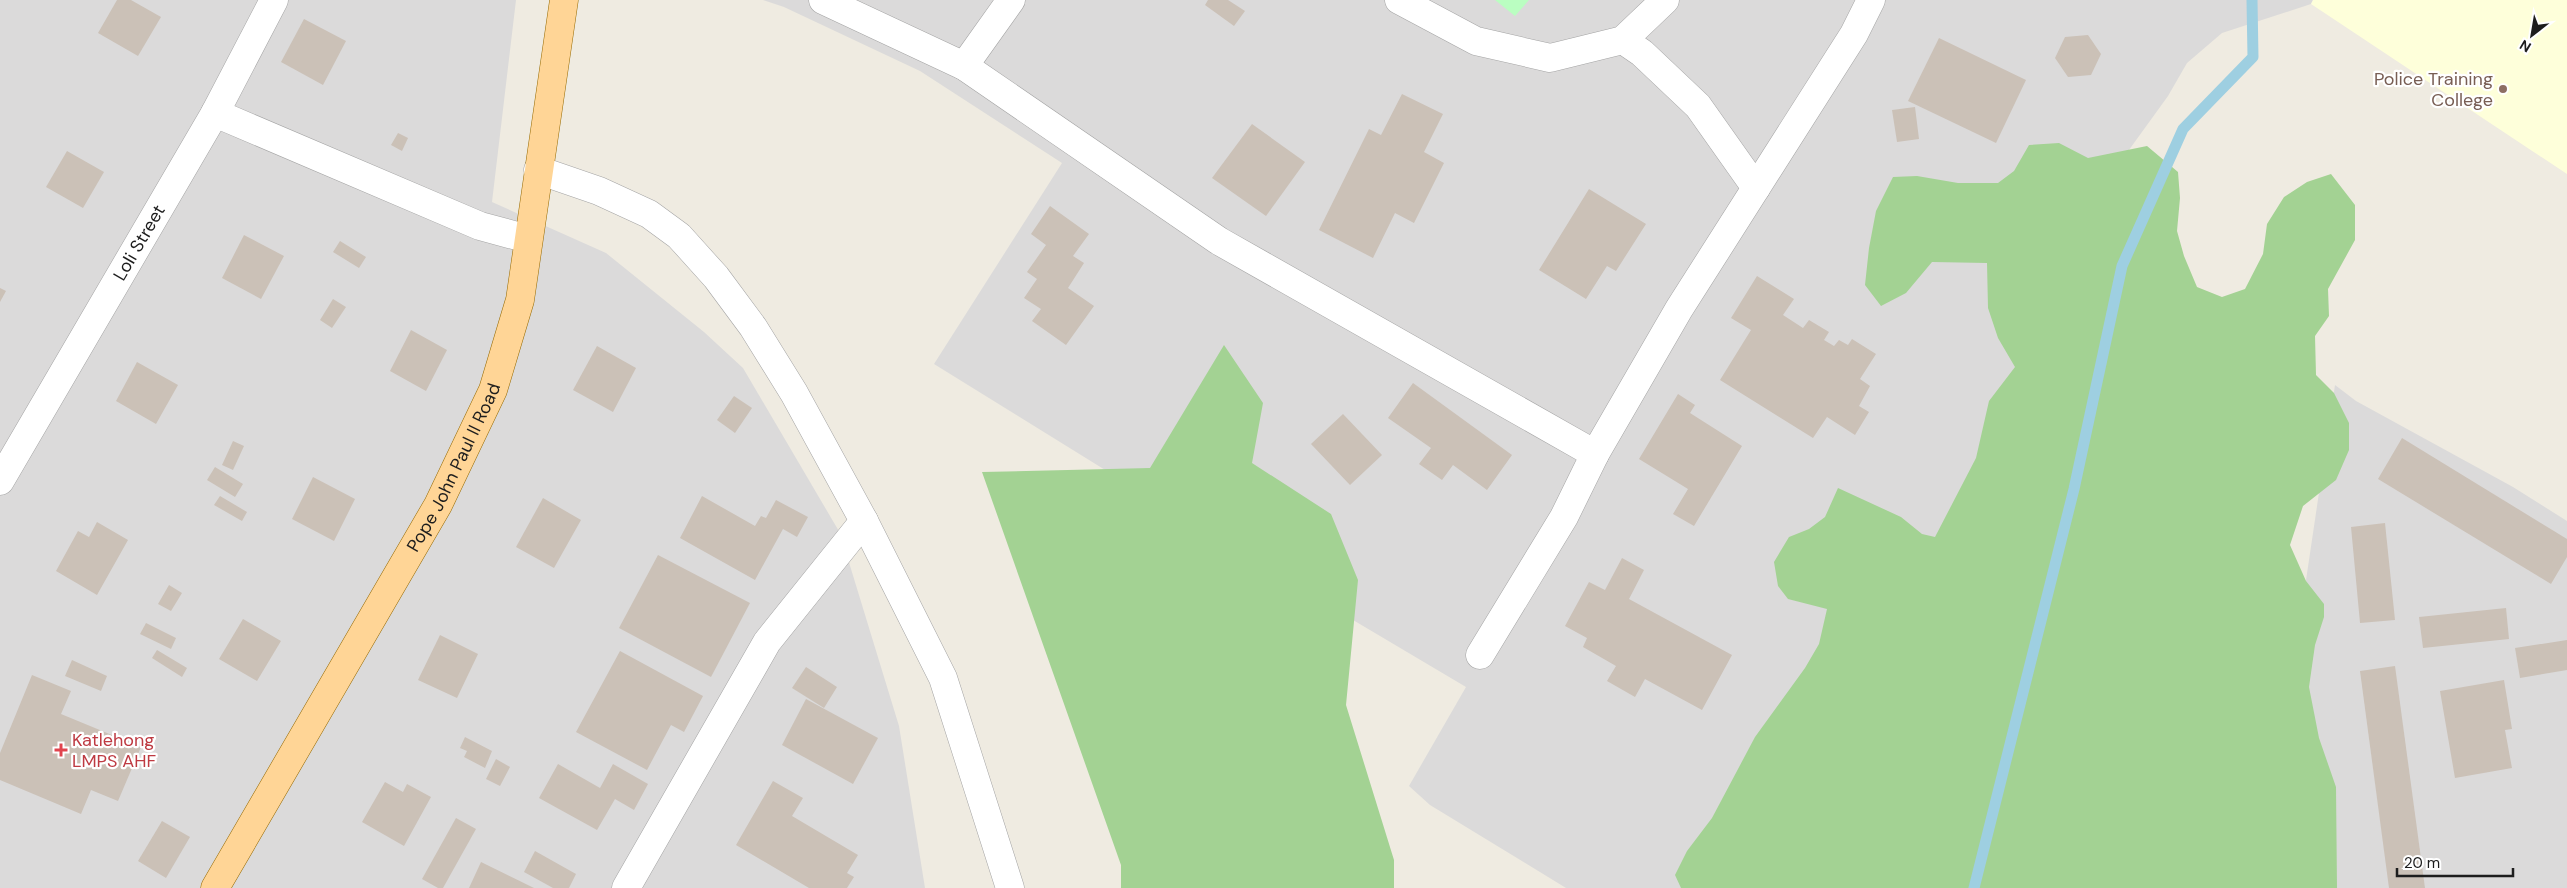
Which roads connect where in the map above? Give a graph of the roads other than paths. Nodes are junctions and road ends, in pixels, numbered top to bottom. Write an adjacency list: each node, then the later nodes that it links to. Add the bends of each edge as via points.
1 (274, 0): 10 (street, Loli Street)
2 (564, 0): 11 (main road, Pope John Paul II Road)
3 (823, 0): 9 (street)
4 (1011, 0): 9 (street)
5 (1399, 0): 8 (street, via 1476,41 1550,58)
6 (1665, 0): 8 (street)
7 (1871, 0): 12 (street, via 1854,34)
8 (1623, 40): 12 (street, via 1642,53 1698,106)
9 (964, 66): 14 (street, via 1219,241)
10 (215, 113): 13 (street, via 480,226); 15 (street, Loli Street)
11 (538, 170): 13 (main road, Pope John Paul II Road); 16 (street, via 599,191 649,214 679,236 754,327)
12 (1756, 188): 14 (street, via 1679,309)
13 (528, 238): 18 (main road, Pope John Paul II Road, via 520,300 493,390 438,505)
14 (1595, 454): 17 (street, via 1564,517)
15 (0, 481)
16 (864, 521): 19 (street, via 767,642); 20 (street, via 943,678)
17 (1480, 655)
18 (215, 888)
19 (626, 888)
20 (1010, 888)

